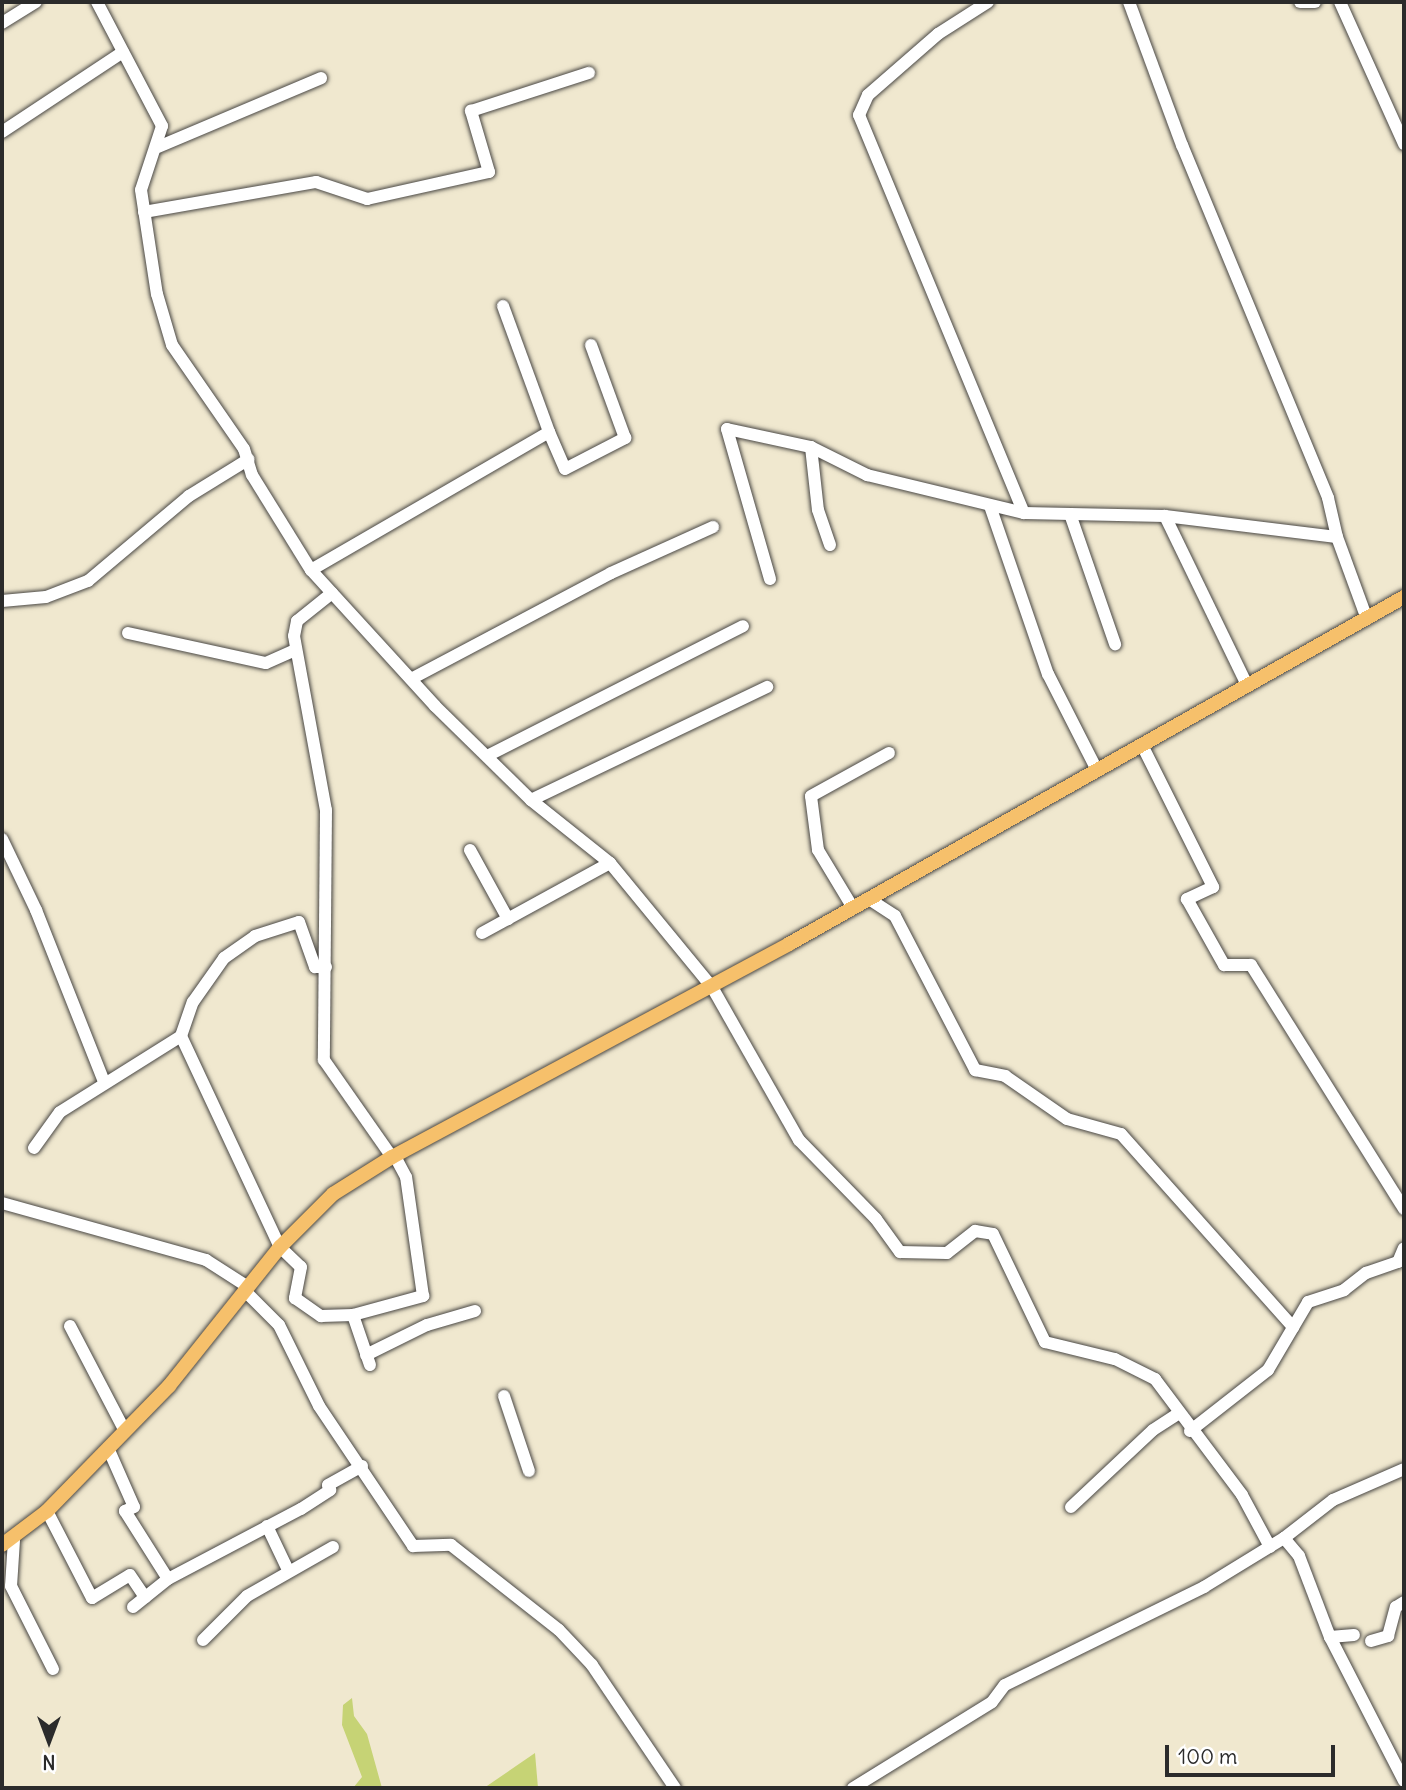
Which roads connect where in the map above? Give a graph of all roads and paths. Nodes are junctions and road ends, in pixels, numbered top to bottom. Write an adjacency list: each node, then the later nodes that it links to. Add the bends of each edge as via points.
1 (36, 2): 8 (street)
2 (97, 2): 9 (street)
3 (988, 2): 22 (street, via 938,34 868,95 859,115)
4 (1129, 2): 26 (street, via 1182,145 1328,498)
5 (1300, 2): 6 (street)
6 (1315, 2)
7 (1340, 2): 13 (street)
8 (2, 23)
9 (123, 52): 12 (street); 14 (street, via 162,126)
10 (589, 73): 15 (street, via 471,111 489,172 367,199 316,182)
11 (321, 78): 14 (street)
12 (2, 132)
13 (1404, 144)
14 (158, 147): 15 (street, via 141,190)
15 (144, 212): 20 (street, via 157,293 173,345)
16 (503, 306): 18 (street)
17 (591, 345): 18 (street, via 625,438 565,469)
18 (549, 432): 28 (street)
19 (811, 447): 21 (street, via 867,475); 27 (street, via 818,510); 29 (street, via 727,429)
20 (249, 459): 28 (street, via 252,475); 32 (street, via 190,496 88,581 46,597)
21 (989, 506): 22 (street); 44 (street, via 1048,674)
22 (1024, 513): 23 (street)
23 (1070, 514): 24 (street); 36 (street)
24 (1165, 516): 26 (street); 39 (street)
25 (713, 527): 38 (street, via 611,573)
26 (1336, 537): 33 (street)
27 (830, 545)
28 (311, 570): 30 (street)
29 (770, 579)
30 (332, 593): 37 (street, via 297,621); 38 (street)
31 (1404, 597): 33 (main road)
32 (2, 601)
33 (1367, 619): 39 (main road)
34 (743, 626): 43 (street)
35 (128, 633): 37 (street, via 266,663)
36 (1115, 644)
37 (295, 650): 53 (street, via 326,810)
38 (411, 679): 43 (street)
39 (1247, 685): 41 (main road)
40 (767, 687): 45 (street)
41 (1142, 745): 44 (main road); 60 (street, via 1213,887 1187,899 1224,965 1251,965)
42 (889, 753): 50 (street, via 811,796 818,850)
43 (487, 756): 45 (street)
44 (1097, 771): 49 (main road)
45 (531, 800): 48 (street)
46 (2, 839): 56 (street, via 36,910)
47 (470, 850): 51 (street)
48 (610, 863): 51 (street); 54 (street)
49 (869, 899): 50 (main road); 67 (street, via 895,916 975,1070 1005,1076 1067,1119 1121,1134)
50 (853, 908): 54 (main road)
51 (508, 919): 52 (street)
52 (482, 933)
53 (326, 967): 55 (street, via 315,967 299,922 255,936 224,958 193,1002); 58 (street, via 324,1060)
54 (712, 987): 58 (main road); 69 (street, via 799,1140 876,1219 900,1252 947,1253 975,1231 993,1234 1045,1342 1115,1359 1155,1379)
55 (181, 1036): 56 (street); 61 (street)
56 (104, 1082): 57 (street, via 60,1112)
57 (34, 1148)
58 (394, 1156): 61 (main road, via 333,1194); 65 (street, via 407,1177 424,1296)
59 (2, 1203): 63 (street, via 206,1259)
60 (1404, 1209)
61 (280, 1247): 63 (main road); 65 (street, via 301,1268 295,1298 321,1316)
62 (1404, 1248): 67 (street, via 1398,1262 1366,1273 1345,1290 1308,1302)
63 (247, 1289): 70 (main road, via 169,1386); 73 (street, via 279,1325 318,1406)
64 (475, 1311): 65 (street, via 428,1325 368,1360)
65 (353, 1315)
66 (70, 1326): 70 (street)
67 (1293, 1327): 71 (street, via 1268,1370)
68 (504, 1396): 75 (street)
69 (1179, 1413): 71 (street); 76 (street, via 1153,1430)
70 (125, 1431): 72 (main road)
71 (1191, 1431): 82 (street, via 1242,1495)
72 (108, 1448): 77 (main road); 84 (street, via 134,1507 125,1511)
73 (362, 1466): 78 (street, via 328,1485 330,1490 301,1509); 94 (street, via 413,1546 452,1545 559,1630 592,1665)
74 (1404, 1469): 79 (street, via 1333,1500)
75 (528, 1471)
76 (1071, 1507)
77 (47, 1511): 80 (main road); 85 (street, via 92,1598 130,1575)
78 (267, 1526): 83 (street); 84 (street)
79 (1284, 1538): 82 (street); 89 (street, via 1299,1556)
80 (8, 1543): 92 (street, via 10,1586)
81 (333, 1546): 83 (street)
82 (1270, 1547): 95 (street, via 1204,1587 1005,1685 992,1702)
83 (288, 1570): 90 (street, via 247,1596)
84 (168, 1579): 85 (street)
85 (145, 1597): 87 (street)
86 (1404, 1602): 91 (street, via 1396,1607 1388,1636)
87 (133, 1607)
88 (1354, 1635): 89 (street)
89 (1330, 1636): 93 (street)
90 (203, 1640)
91 (1371, 1641)
92 (53, 1669)
93 (1404, 1781)
94 (675, 1788)
95 (852, 1788)

